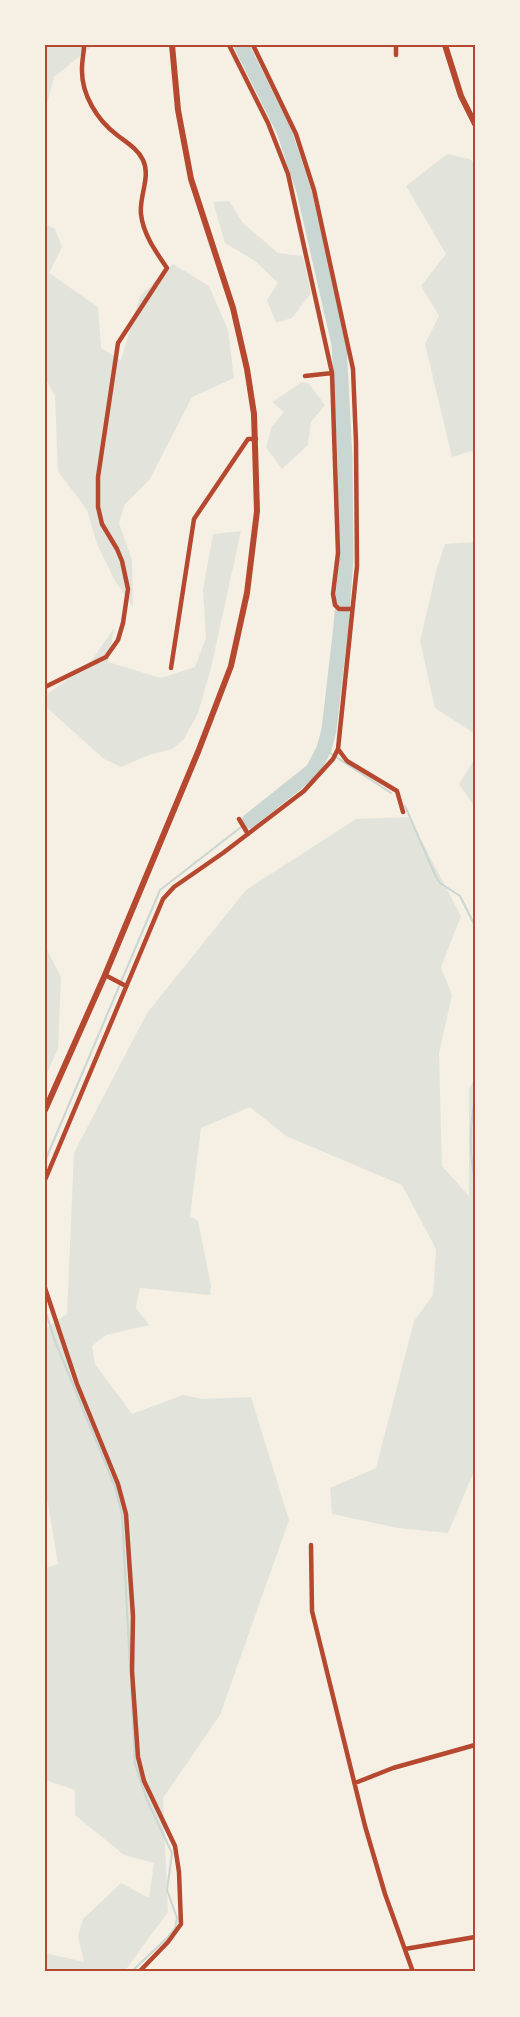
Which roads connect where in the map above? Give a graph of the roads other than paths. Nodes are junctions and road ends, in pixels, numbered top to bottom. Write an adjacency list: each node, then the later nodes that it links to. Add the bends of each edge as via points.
1 (84, 45): 14 (street, via 83,78 95,114 137,150 144,162 141,214 147,235 167,268 118,343 98,477 102,524 117,549 128,589 123,623 118,640 106,657)
2 (172, 45): 11 (street, via 178,110 191,179 233,308 247,369)
3 (229, 45): 9 (street, via 268,123 288,174)
4 (253, 45): 12 (street, via 296,134 314,190 353,369 357,566)
5 (396, 45): 7 (street)
6 (445, 45): 8 (street, via 461,96)
7 (396, 55)
8 (474, 120)
9 (332, 373): 10 (street); 12 (street, via 338,553 333,594 339,609)
10 (305, 376)
11 (256, 439): 13 (street, via 248,439 194,519); 19 (street, via 257,511 248,592 231,666)
12 (351, 609): 15 (street)
13 (171, 668)
14 (45, 687)
15 (337, 751): 16 (street, via 397,791); 18 (street, via 304,791)
16 (403, 812)
17 (239, 819): 18 (street)
18 (248, 834): 20 (street, via 174,886 163,899)
19 (105, 975): 20 (street); 21 (street)
20 (124, 985): 22 (street)
21 (45, 1110)
22 (45, 1180)
23 (45, 1288): 29 (street, via 126,1514 138,1757 144,1781 175,1846 179,1872 181,1924)
24 (311, 1545): 26 (street, via 312,1611)
25 (475, 1746): 26 (street, via 393,1768)
26 (355, 1783): 28 (street, via 385,1894)
27 (475, 1937): 28 (street)
28 (405, 1949): 30 (street)
29 (139, 1972)
30 (413, 1972)

